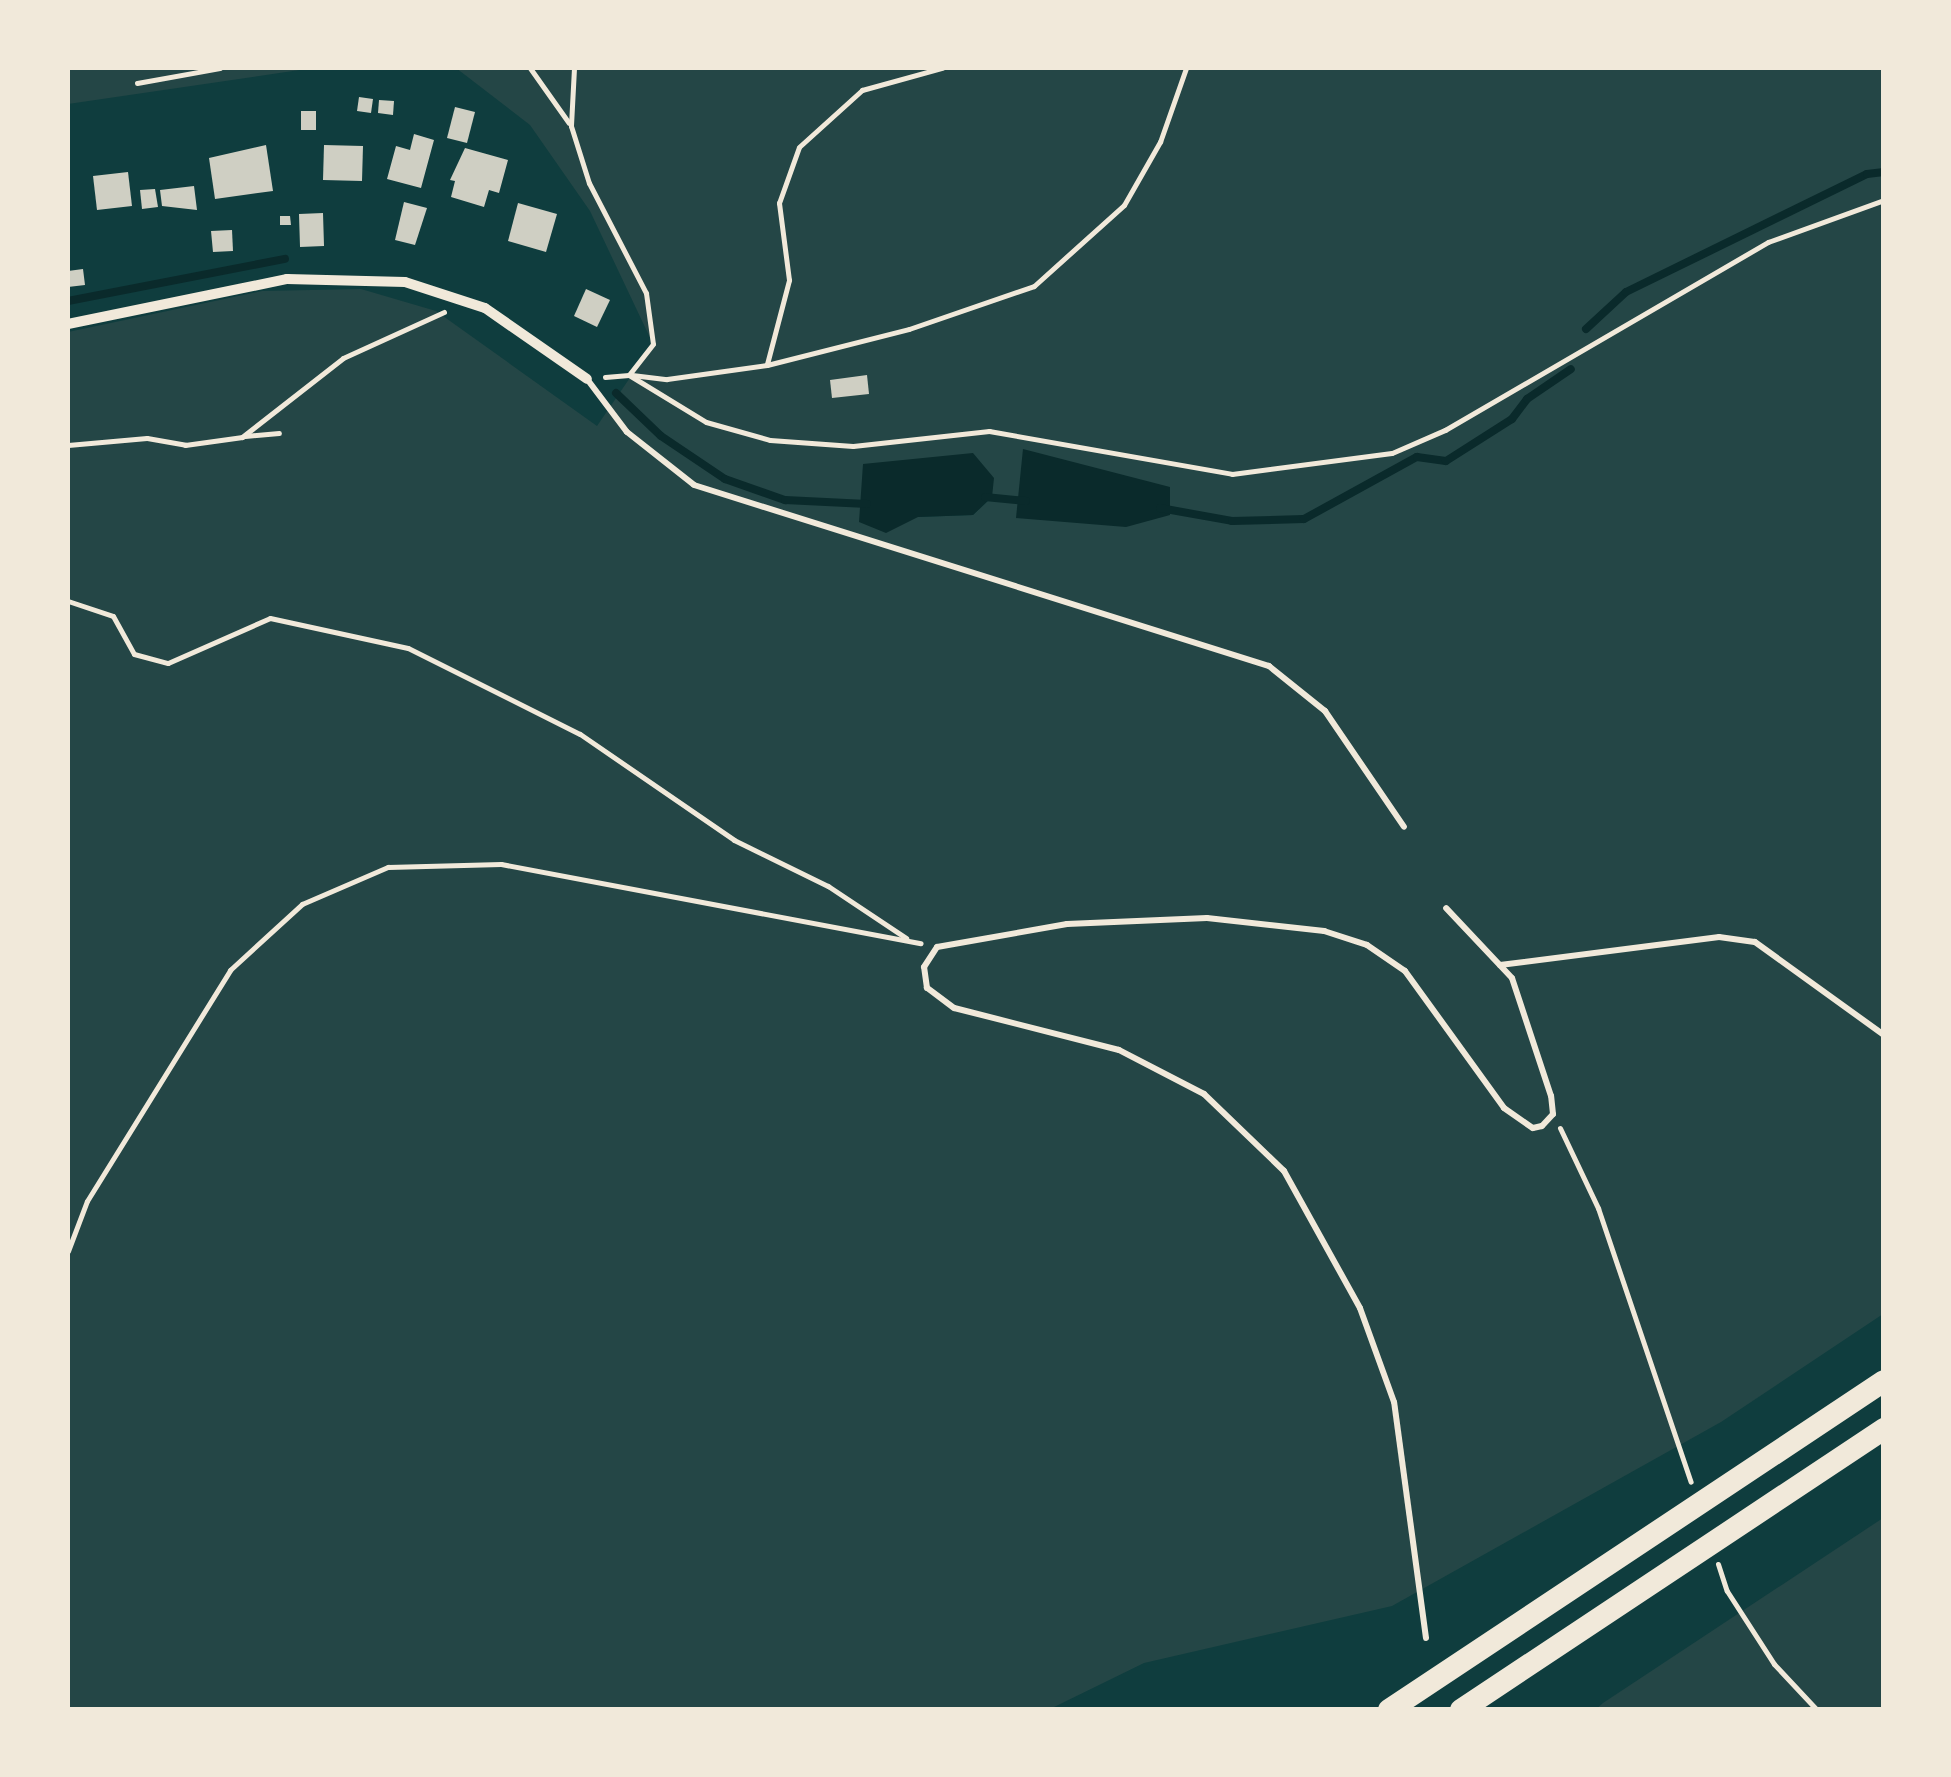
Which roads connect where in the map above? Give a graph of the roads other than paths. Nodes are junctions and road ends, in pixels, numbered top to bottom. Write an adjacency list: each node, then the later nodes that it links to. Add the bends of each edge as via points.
1 (68, 324): 2 (street, via 287,279 405,282 470,302)
2 (588, 379): 3 (lane, via 627,432 694,485 1269,666 1324,711)
3 (1404, 827)
4 (1446, 908): 5 (lane)
5 (1499, 965): 6 (lane, via 1720,938 1755,942); 9 (lane, via 1512,978 1551,1096 1549,1121 1534,1128 1518,1120 1405,971 1367,946 1324,931 1136,918 937,947 924,967 927,988 954,1008 1119,1050 1204,1094 1284,1171 1360,1308 1394,1402)
6 (1884, 1035)
7 (1884, 1381): 10 (highway)
8 (1884, 1429): 11 (highway)
9 (1426, 1638)
10 (1389, 1710)
11 (1461, 1710)

